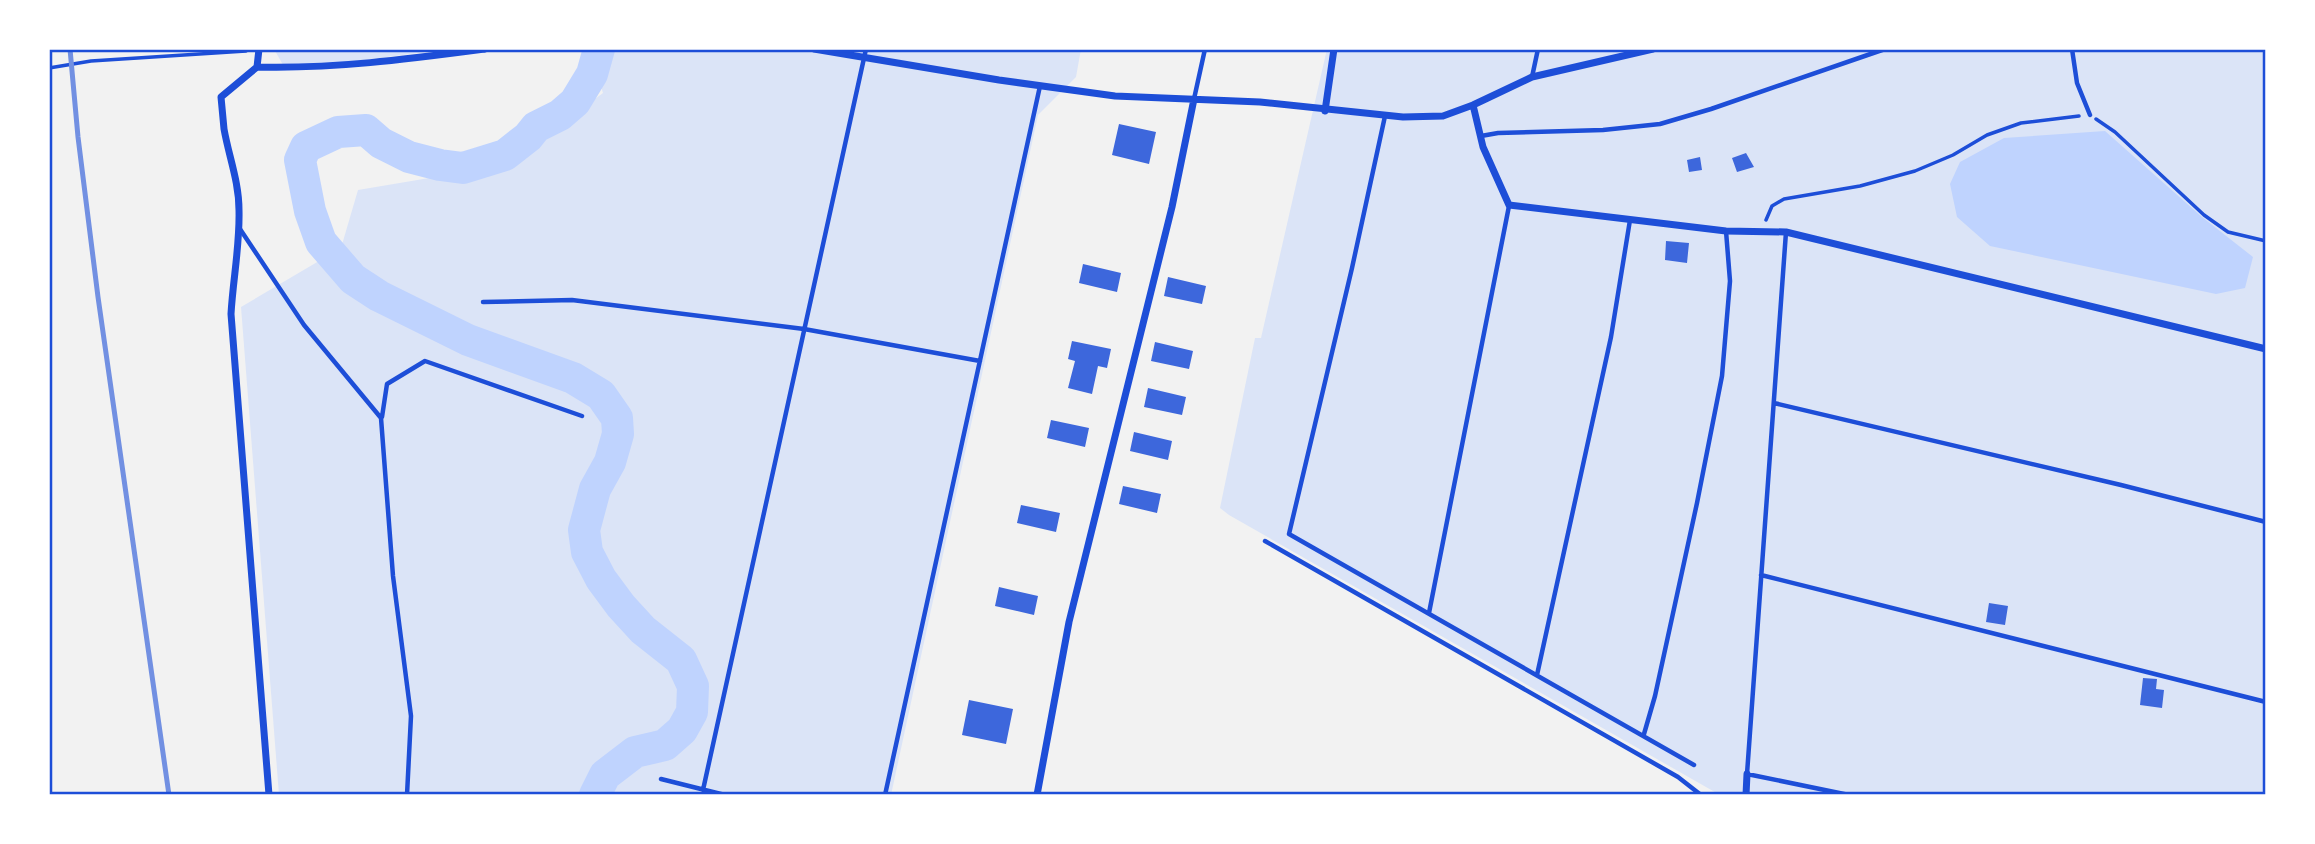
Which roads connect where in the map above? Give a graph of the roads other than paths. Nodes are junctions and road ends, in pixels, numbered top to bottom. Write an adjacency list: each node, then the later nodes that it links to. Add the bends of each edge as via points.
1 (485, 49): 12 (street, via 382,63)
2 (814, 49): 11 (street)
3 (866, 49): 11 (lane)
4 (1205, 49): 15 (lane)
5 (1334, 49): 17 (street)
6 (1538, 49): 13 (lane)
7 (1653, 49): 13 (street)
8 (1885, 49): 20 (lane, via 1660,124)
9 (2073, 49): 18 (lane, via 2077,83)
10 (259, 50): 12 (street)
11 (864, 58): 14 (street); 27 (lane)
12 (257, 66): 23 (street, via 222,97 224,129 236,176)
13 (1532, 77): 16 (street)
14 (1041, 86): 15 (street, via 1115,96); 29 (lane)
15 (1194, 99): 17 (street); 48 (street, via 1069,622)
16 (1473, 105): 19 (street, via 1443,116); 20 (street)
17 (1325, 111): 19 (street)
18 (2090, 115)
19 (1385, 116): 36 (lane, via 1289,534)
20 (1480, 136): 21 (street)
21 (1509, 205): 22 (street); 36 (lane)
22 (1630, 220): 24 (street); 37 (lane, via 1611,337)
23 (239, 228): 32 (lane, via 304,326); 44 (street, via 231,314)
24 (1726, 231): 25 (street); 39 (lane, via 1730,281 1722,376 1698,503)
25 (1786, 232): 28 (street); 30 (lane)
26 (483, 302): 27 (lane, via 572,300)
27 (804, 329): 29 (lane); 43 (lane)
28 (2266, 349)
29 (980, 361): 47 (lane)
30 (1774, 403): 33 (lane); 35 (lane)
31 (582, 416): 32 (lane, via 425,361 387,383)
32 (382, 418): 45 (lane, via 393,576 411,716)
33 (2266, 522)
34 (1265, 541): 49 (lane, via 1678,777)
35 (1761, 575): 38 (lane); 41 (lane)
36 (1429, 613): 37 (lane)
37 (1536, 675): 39 (lane)
38 (2266, 702)
39 (1644, 734): 40 (lane)
40 (1694, 765)
41 (1747, 774): 50 (street); 51 (lane)
42 (661, 779): 43 (lane)
43 (704, 790): 46 (lane)
44 (269, 795)
45 (407, 795)
46 (725, 795)
47 (885, 795)
48 (1037, 795)
49 (1701, 795)
50 (1746, 795)
51 (1849, 795)

